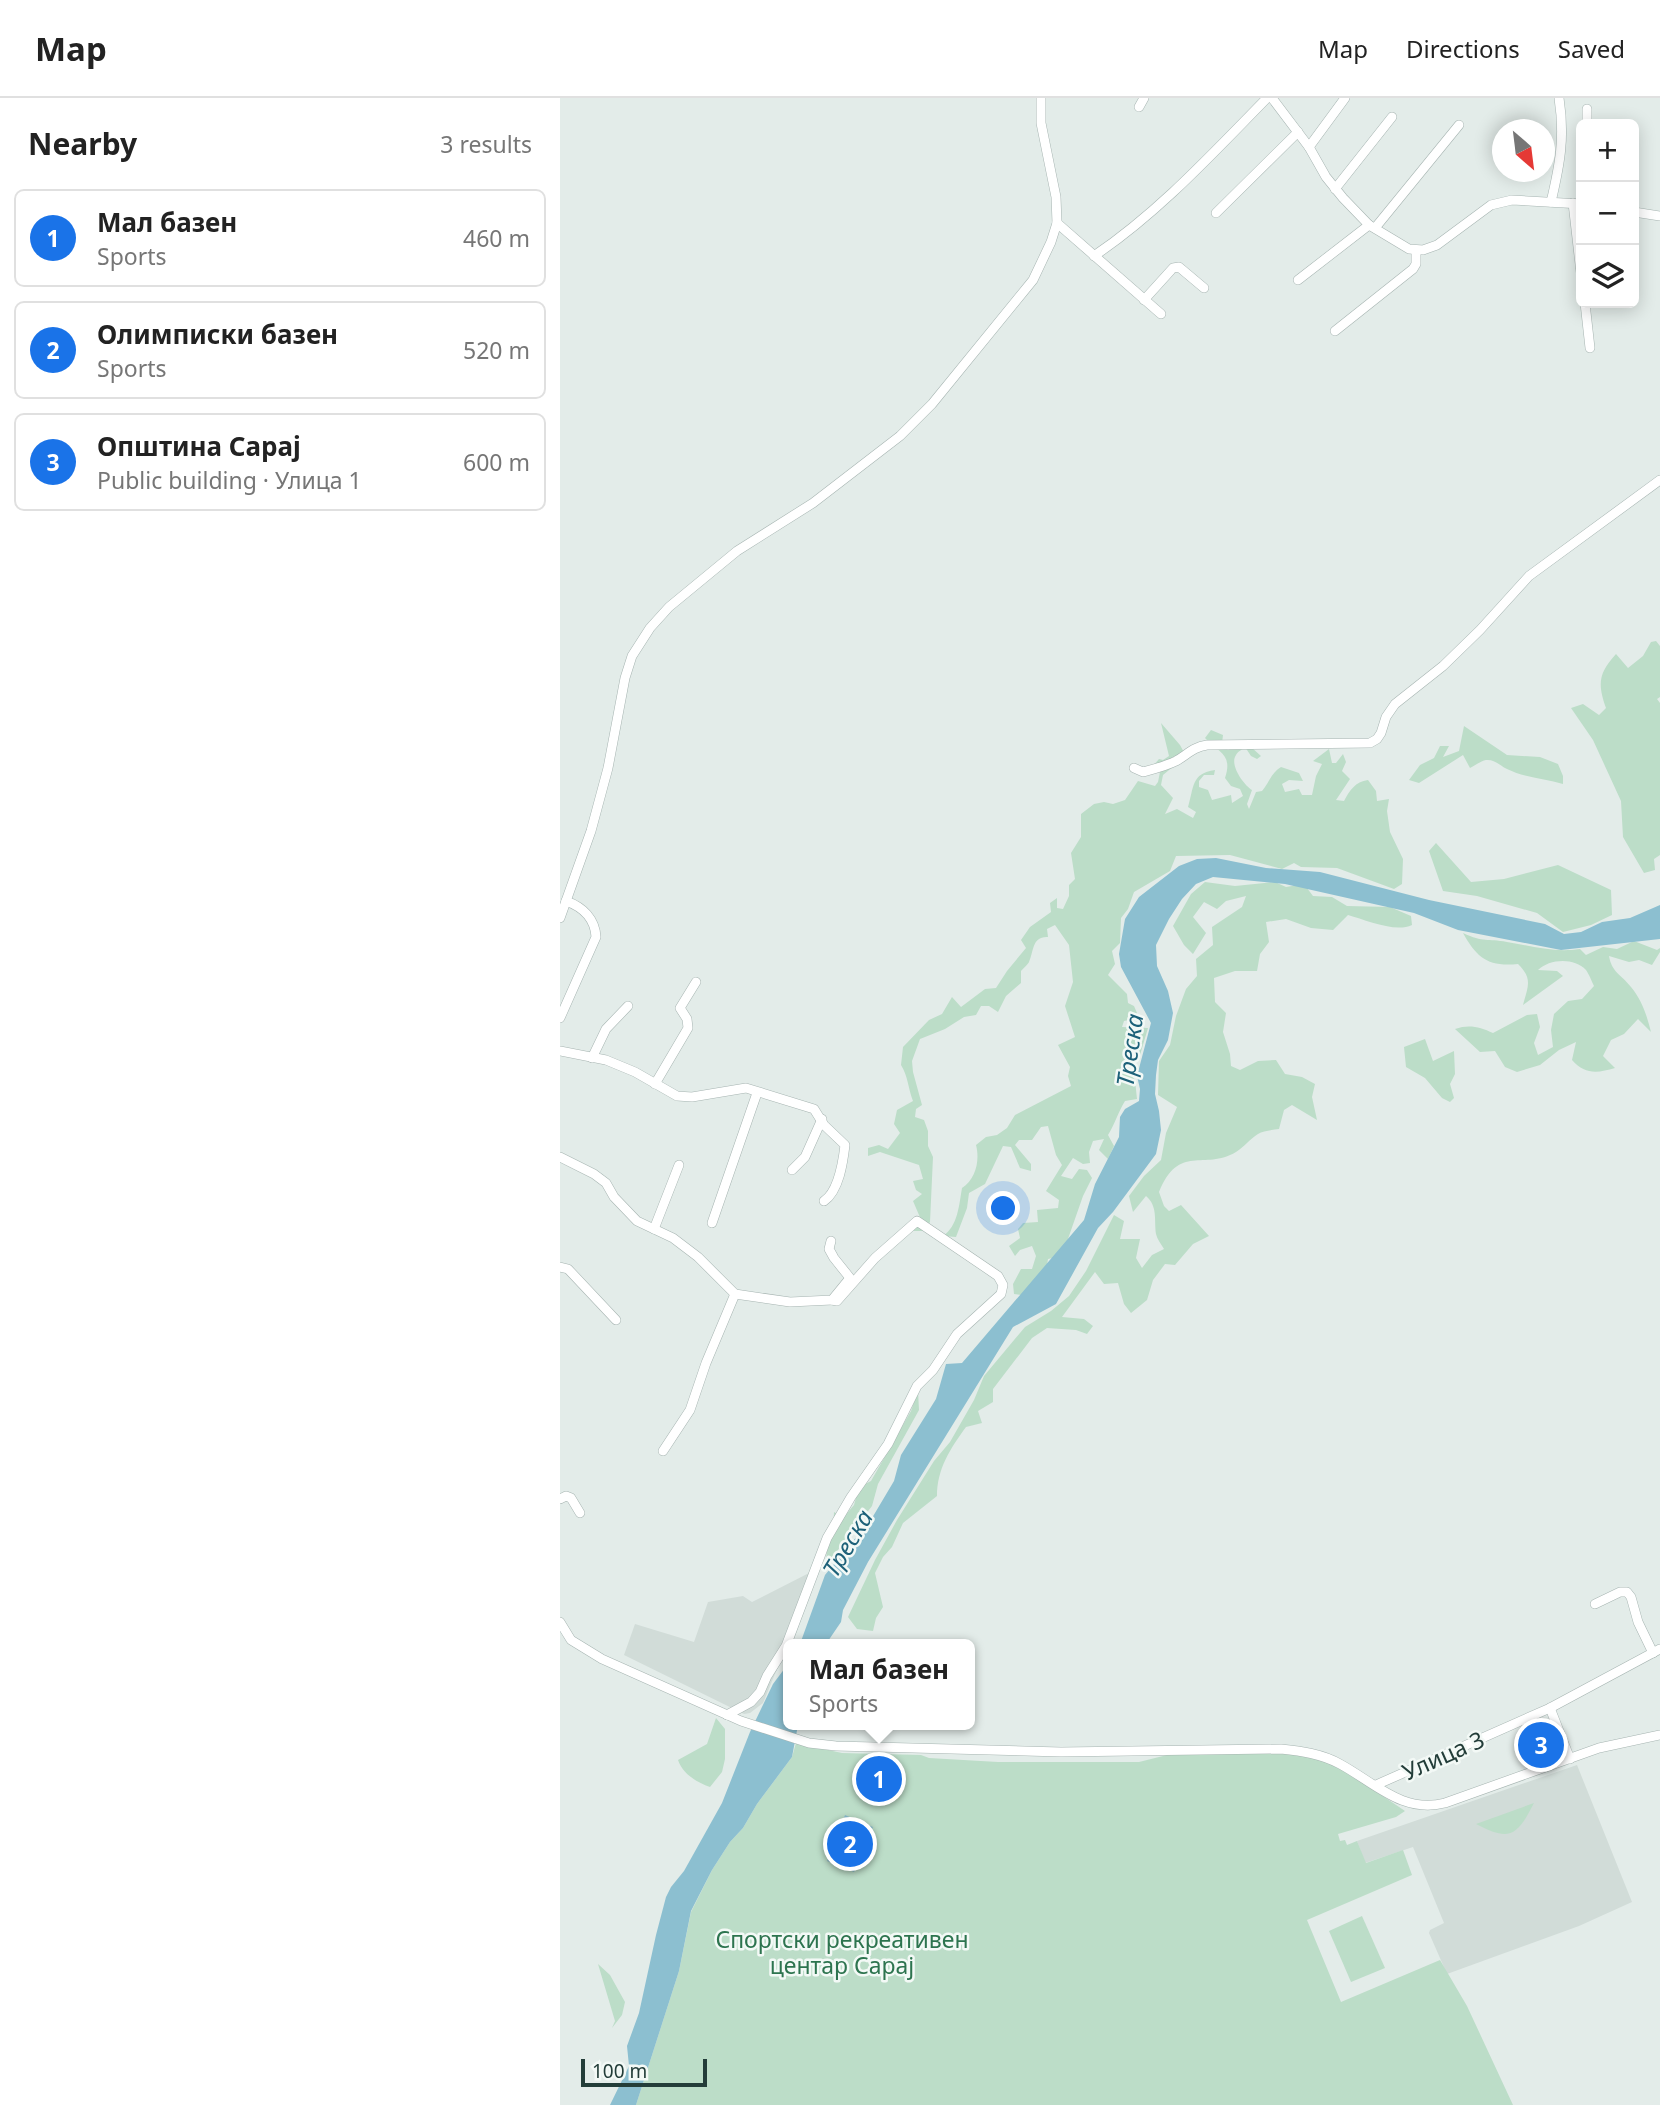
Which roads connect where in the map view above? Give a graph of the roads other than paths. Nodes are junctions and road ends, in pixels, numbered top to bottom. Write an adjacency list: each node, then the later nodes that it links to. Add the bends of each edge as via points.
1 (1041, 98): 17 (street)
2 (1345, 98): 10 (street)
3 (1559, 98): 12 (street, via 1561,155)
4 (1273, 99): 9 (street); 20 (street, via 1158,206)
5 (1587, 109): 7 (street)
6 (1392, 117): 11 (street)
7 (1587, 119)
8 (1459, 125): 18 (street)
9 (1298, 132): 10 (street); 14 (street)
10 (1309, 147): 11 (street)
11 (1335, 189): 18 (street)
12 (1550, 202): 13 (street); 19 (street, via 1512,200 1491,205 1437,245)
13 (1576, 204)
14 (1216, 213)
15 (1639, 213): 16 (street)
16 (1660, 216)
17 (1056, 223): 20 (street); 30 (street, via 1033,280 917,420 813,503 737,551 650,628 632,656 625,678 608,768)
18 (1372, 226): 19 (street); 21 (street)
19 (1416, 250): 26 (street, via 1413,270)
20 (1094, 256): 23 (street)
21 (1298, 280)
22 (1204, 288): 23 (street, via 1179,267 1173,268)
23 (1144, 300): 25 (street)
24 (1586, 308): 27 (street)
25 (1161, 314)
26 (1335, 331)
27 (1590, 348)
28 (1660, 481): 29 (street, via 1529,576 1443,666 1395,704 1377,740 1206,745 1167,765 1143,772)
29 (1134, 768)
30 (566, 901): 31 (street); 34 (street, via 591,918 596,937)
31 (560, 918)
32 (696, 982): 37 (street, via 680,1008 688,1028)
33 (628, 1006): 36 (street, via 606,1029)
34 (560, 1018)
35 (560, 1051): 36 (street)
36 (592, 1058): 37 (street)
37 (655, 1084): 38 (street, via 677,1096 746,1088)
38 (757, 1093): 39 (street, via 794,1101 814,1109); 44 (street)
39 (822, 1119): 42 (street, via 805,1157); 43 (street, via 845,1145 835,1188)
40 (560, 1157): 45 (street, via 594,1174 638,1221)
41 (679, 1165): 45 (street)
42 (792, 1170)
43 (824, 1201)
44 (712, 1223)
45 (654, 1228): 48 (street, via 698,1257)
46 (831, 1241): 49 (street, via 829,1249 850,1278)
47 (560, 1267): 50 (street, via 568,1269)
48 (735, 1294): 49 (street, via 790,1302); 51 (street, via 690,1410)
49 (832, 1300): 56 (street, via 837,1301 875,1258 917,1221 998,1276 1003,1285 1001,1294 957,1334 917,1385 888,1444 827,1538)
50 (616, 1320)
51 (663, 1451)
52 (560, 1499): 53 (street, via 571,1498)
53 (579, 1513)
54 (1595, 1604): 58 (street, via 1628,1592 1646,1641)
55 (560, 1622): 60 (street, via 571,1640 586,1651)
56 (789, 1639)
57 (783, 1651): 60 (street, via 760,1692)
58 (1656, 1651): 59 (street, Улица 3)
59 (1550, 1708): 62 (street); 63 (street, Улица 3)
60 (727, 1715): 63 (street, via 809,1743 836,1746 1018,1751 1281,1749 1323,1757)
61 (1660, 1735): 62 (street, via 1620,1742)
62 (1570, 1759): 63 (street, via 1437,1806 1421,1807)
63 (1376, 1785)

